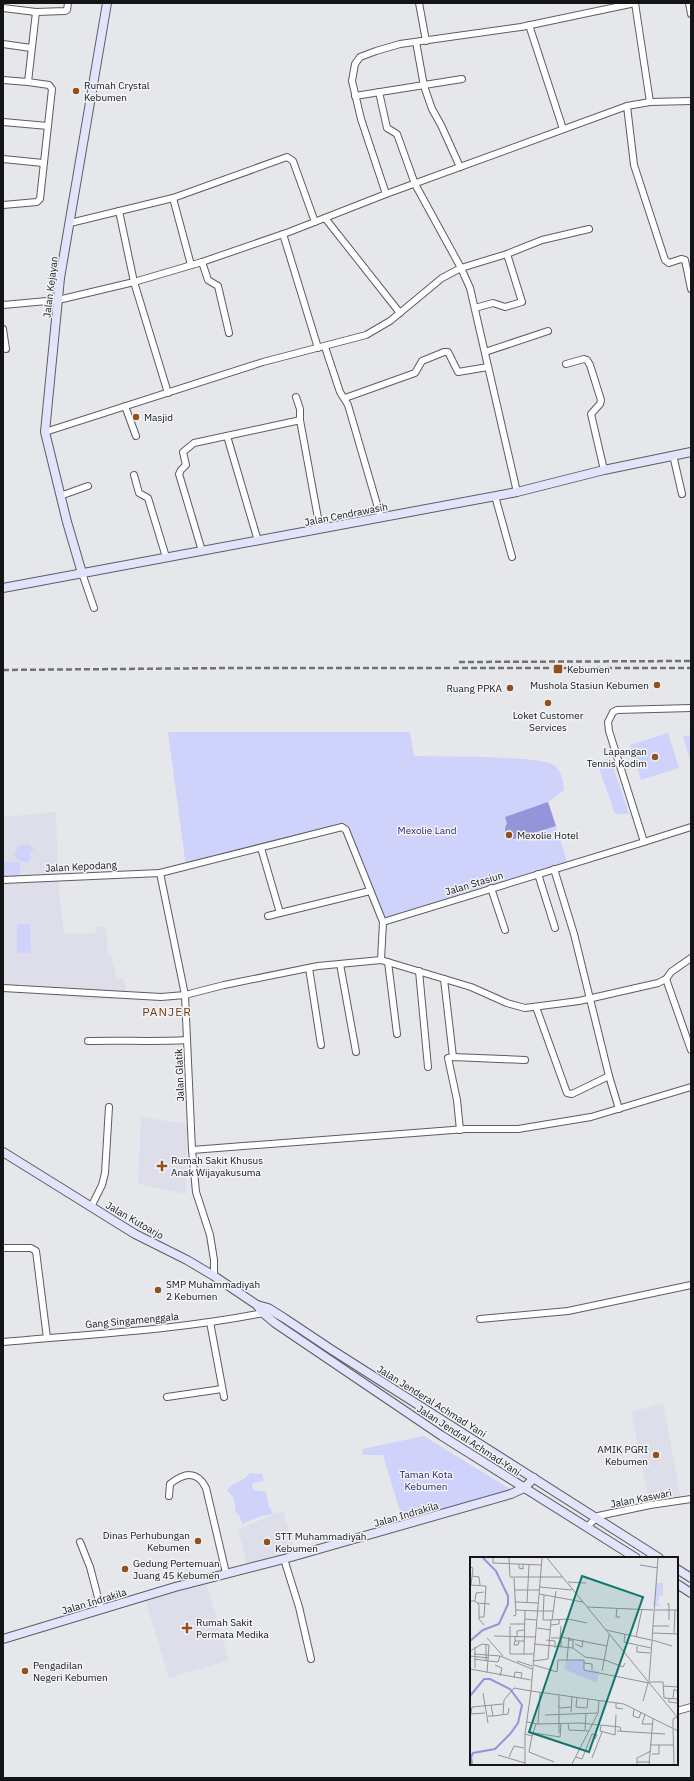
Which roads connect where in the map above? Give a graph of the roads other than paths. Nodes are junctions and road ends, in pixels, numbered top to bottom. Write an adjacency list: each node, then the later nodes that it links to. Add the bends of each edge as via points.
1 (68, 3): 7 (street, via 65,11)
2 (107, 3): 36 (main road, Jalan Kejayan)
3 (419, 3): 10 (street)
4 (635, 3): 9 (street); 21 (street)
5 (689, 3): 8 (street)
6 (3, 8): 7 (street)
7 (36, 12): 13 (street)
8 (691, 14)
9 (529, 25): 10 (street); 25 (street)
10 (426, 41): 11 (street)
11 (416, 42): 17 (street); 19 (street, via 360,56 355,64 352,81)
12 (3, 44): 13 (street)
13 (31, 48): 16 (street)
14 (3, 80): 16 (street)
15 (462, 80): 17 (street)
16 (28, 82): 24 (street, via 49,85 52,89)
17 (424, 86): 18 (street); 28 (street, via 432,109)
18 (379, 92): 19 (street); 29 (street, via 388,128 397,134)
19 (355, 96): 30 (street)
20 (691, 100): 21 (street)
21 (650, 102): 22 (street)
22 (627, 106): 25 (street); 44 (street, via 634,165 665,260 669,263 685,260)
23 (3, 122): 24 (street)
24 (48, 126): 27 (street)
25 (563, 129): 28 (street)
26 (3, 159): 27 (street)
27 (43, 163): 32 (street, via 40,199 37,202)
28 (460, 167): 29 (street)
29 (415, 184): 30 (street); 42 (street)
30 (386, 194): 34 (street)
31 (173, 198): 33 (street); 35 (street, via 287,157 293,162); 41 (street)
32 (3, 205)
33 (119, 211): 36 (street); 43 (street)
34 (325, 218): 35 (street); 48 (street)
35 (315, 222): 38 (street)
36 (70, 223): 45 (main road, Jalan Kejayan)
37 (589, 229): 39 (street, via 542,240)
38 (283, 234): 40 (street); 52 (street)
39 (507, 254): 42 (street); 47 (street, via 522,302 505,307 493,303)
40 (202, 262): 41 (street); 51 (street, via 208,280 218,286)
41 (191, 265): 43 (street)
42 (462, 268): 47 (street); 48 (street, via 442,278)
43 (134, 282): 45 (street); 57 (street)
44 (691, 289)
45 (58, 300): 46 (street); 62 (main road, Jalan Kejayan)
46 (3, 305)
47 (475, 308): 54 (street)
48 (400, 313): 52 (street, via 366,335)
49 (3, 329): 53 (street)
50 (548, 331): 54 (street)
51 (229, 333)
52 (321, 347): 57 (street, via 264,362); 59 (street)
53 (6, 349)
54 (485, 352): 56 (street)
55 (566, 364): 67 (street, via 584,359 590,365 600,400 600,404 591,414)
56 (488, 367): 59 (street, via 458,372 448,352 444,352 422,361 416,373); 70 (street)
57 (168, 393): 60 (street)
58 (296, 397): 61 (street)
59 (345, 398): 74 (street)
60 (125, 406): 62 (street); 63 (street)
61 (300, 420): 64 (street); 75 (street)
62 (45, 432): 72 (main road, Jalan Kejayan)
63 (136, 436)
64 (227, 436): 76 (street); 77 (street, via 194,443 183,452 186,465 179,474)
65 (691, 452): 66 (main road, Jalan Cendrawasih)
66 (673, 455): 67 (main road, Jalan Cendrawasih); 71 (street)
67 (604, 470): 70 (main road, Jalan Cendrawasih)
68 (134, 475): 79 (street, via 139,493 148,498)
69 (88, 486): 72 (street)
70 (517, 492): 73 (main road, Jalan Cendrawasih)
71 (682, 494)
72 (60, 496): 80 (main road, Jalan Kejayan)
73 (495, 496): 74 (main road, Jalan Cendrawasih); 78 (street)
74 (381, 518): 75 (main road, Jalan Cendrawasih)
75 (320, 529): 76 (main road, Jalan Cendrawasih)
76 (258, 540): 77 (main road, Jalan Cendrawasih)
77 (202, 551): 79 (main road, Jalan Cendrawasih)
78 (512, 557)
79 (166, 558): 80 (main road, Jalan Cendrawasih)
80 (82, 573): 81 (main road, Jalan Cendrawasih); 82 (street)
81 (3, 588)
82 (94, 608)
83 (691, 708): 85 (street, via 617,710 608,722)
84 (691, 827): 85 (street, Jalan Stasiun)
85 (644, 842): 87 (street, Jalan Stasiun)
86 (261, 848): 88 (street); 92 (street, via 342,827); 93 (street)
87 (554, 869): 89 (street, Jalan Stasiun); 108 (street)
88 (160, 873): 90 (street, Jalan Kepodang); 107 (street, Jalan Glatik)
89 (538, 874): 91 (street, Jalan Stasiun); 96 (street)
90 (3, 880)
91 (492, 888): 95 (street, Jalan Stasiun); 97 (street)
92 (370, 891): 93 (street); 95 (street)
93 (280, 913): 94 (street)
94 (268, 916)
95 (383, 922): 99 (street)
96 (555, 928)
97 (505, 930)
98 (691, 958): 105 (street, via 671,972)
99 (381, 960): 100 (street); 101 (street)
100 (388, 962): 103 (street); 110 (street)
101 (340, 964): 102 (street); 115 (street)
102 (309, 968): 107 (street); 113 (street)
103 (419, 971): 104 (street); 118 (street)
104 (444, 979): 109 (street, via 471,987 507,1003 525,1008); 116 (street)
105 (666, 979): 108 (street); 114 (street)
106 (3, 988): 107 (street, via 161,997)
107 (185, 995): 111 (street, Jalan Glatik)
108 (590, 999): 109 (street); 119 (street)
109 (536, 1007): 119 (street, via 567,1093 572,1094)
110 (397, 1034)
111 (187, 1040): 112 (street); 124 (street, Jalan Glatik)
112 (88, 1041)
113 (321, 1045)
114 (691, 1050)
115 (356, 1052)
116 (453, 1057): 117 (street); 123 (street, via 448,1059 457,1100)
117 (525, 1060)
118 (428, 1067)
119 (609, 1076): 122 (street)
120 (691, 1087): 122 (street)
121 (109, 1107): 126 (street, via 105,1172 102,1185)
122 (619, 1109): 123 (street, via 591,1117 518,1129)
123 (460, 1130): 124 (street)
124 (192, 1150): 128 (street, Jalan Glatik, via 196,1192 210,1235)
125 (3, 1152): 126 (main road, Jalan Kutoarjo)
126 (91, 1207): 128 (main road, Jalan Kutoarjo, via 135,1234)
127 (3, 1248): 134 (street, via 31,1248 36,1251)
128 (214, 1276): 130 (main road, Jalan Kutoarjo)
129 (691, 1285): 132 (street, via 568,1310)
130 (257, 1305): 131 (main road, Jalan Jenderal Achmad Yani)
131 (266, 1311): 133 (street, Gang Singamenggala); 139 (main road, Jalan Jenderal Achmad Yani); 140 (main road, Jalan Jendral Achmad Yani, via 365,1385)
132 (480, 1319)
133 (210, 1322): 134 (street, Gang Singamenggala); 136 (street)
134 (47, 1338): 135 (street, Gang Singamenggala)
135 (3, 1342)
136 (222, 1389): 137 (street); 138 (street)
137 (167, 1397)
138 (224, 1397)
139 (481, 1445): 140 (main road); 141 (main road, Jalan Jenderal Achmad Yani)
140 (472, 1455): 142 (main road, Jalan Jendral Achmad Yani)
141 (534, 1478): 142 (main road, Jalan Indrakila); 145 (main road, Jalan Jenderal Achmad Yani)
142 (524, 1488): 146 (main road, Jalan Jendral Achmad Yani); 150 (main road, Jalan Indrakila)
143 (169, 1496): 152 (street, via 170,1484 178,1478 196,1476 202,1482 206,1488)
144 (691, 1499): 145 (street, Jalan Kaswari)
145 (595, 1517): 146 (street); 149 (main road, Jalan Jenderal Achmad Yani)
146 (586, 1527): 148 (main road)
147 (80, 1542): 156 (street, via 92,1573)
148 (634, 1557)
149 (657, 1557)
150 (284, 1559): 152 (main road, Jalan Indrakila); 158 (street)
151 (678, 1571): 153 (main road)
152 (226, 1573): 156 (main road, Jalan Indrakila)
153 (691, 1578)
154 (678, 1585): 155 (main road)
155 (691, 1593)
156 (101, 1609): 157 (main road, Jalan Indrakila)
157 (3, 1639)
158 (311, 1659)
159 (691, 1707): 160 (street)
160 (678, 1711)

